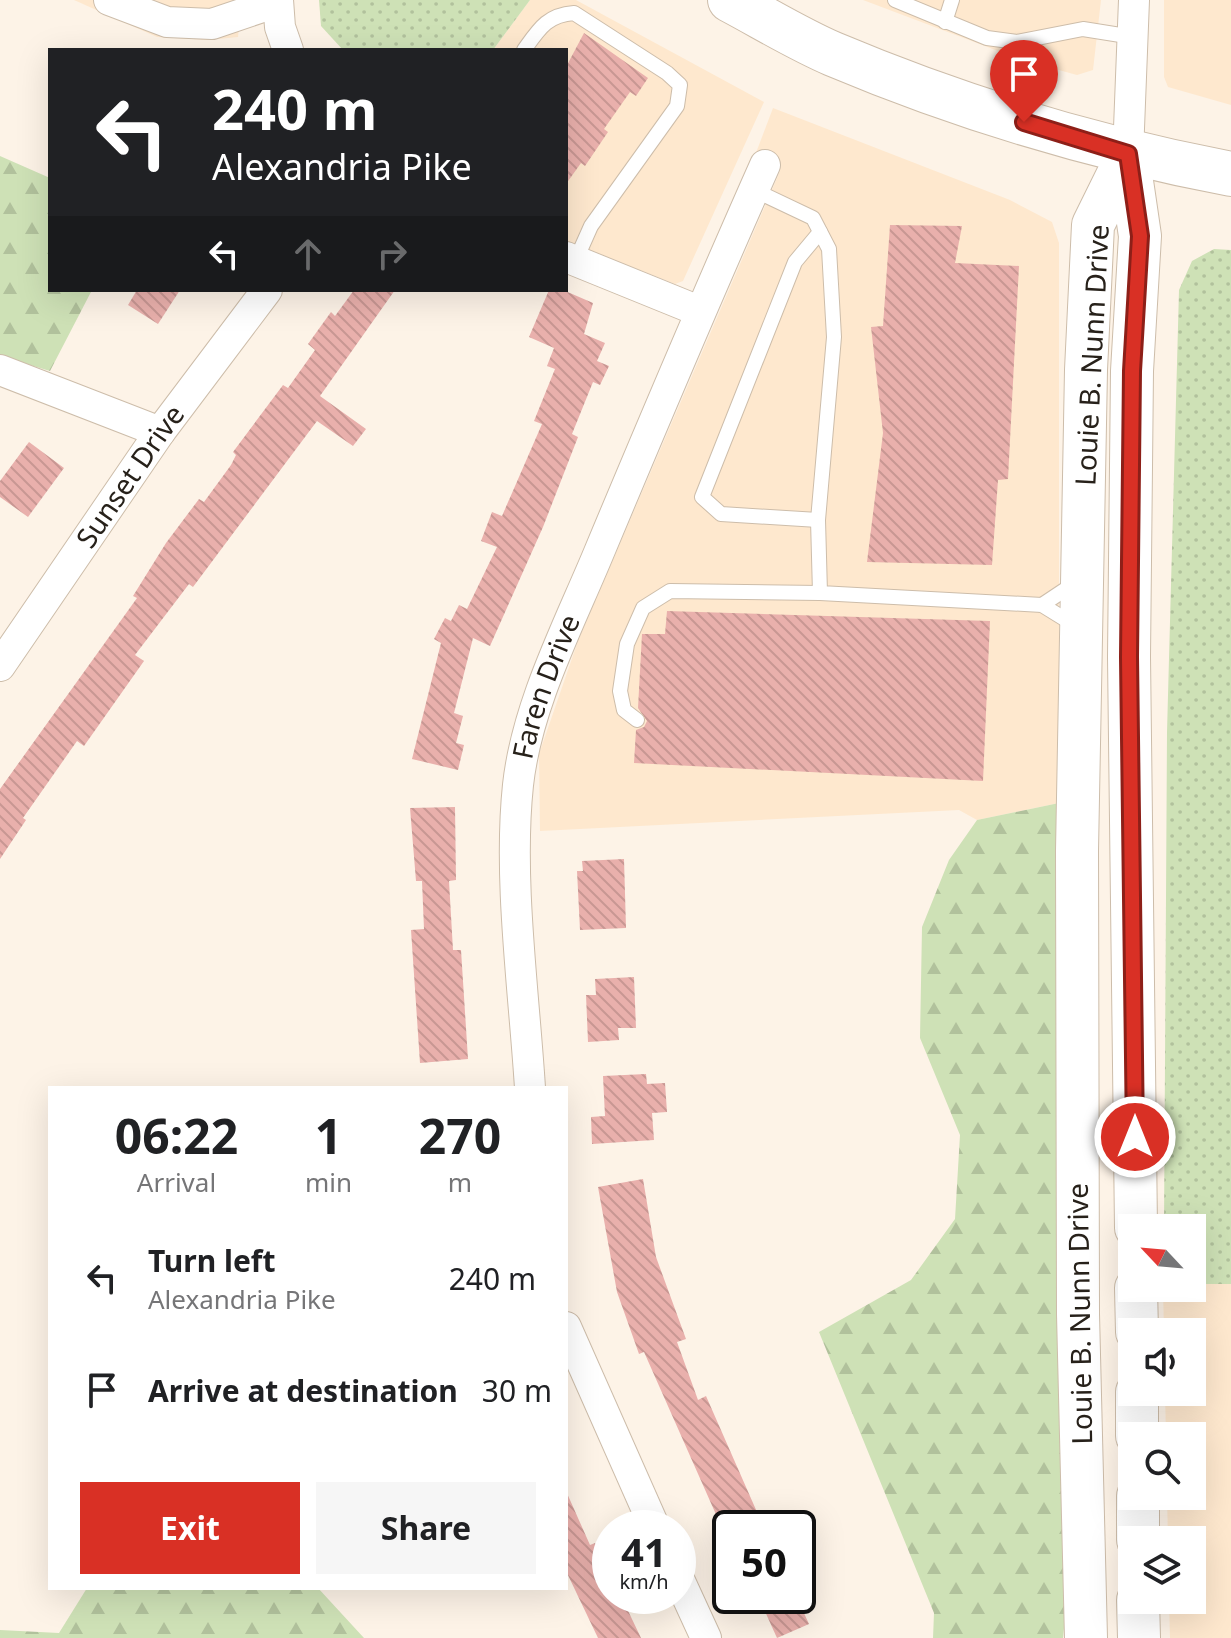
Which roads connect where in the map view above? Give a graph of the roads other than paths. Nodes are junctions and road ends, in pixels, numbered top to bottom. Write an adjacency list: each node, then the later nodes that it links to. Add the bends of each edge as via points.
1 (109, 0): 6 (street, via 167,22 212,24)
2 (730, 0): 11 (highway, via 831,53)
3 (895, 0): 7 (lane)
4 (952, 0): 7 (lane)
5 (1134, 0): 8 (street)
6 (278, 1): 9 (street)
7 (945, 22): 8 (lane, via 987,38 1017,42 1083,29)
8 (1133, 37): 11 (street)
9 (288, 48)
10 (525, 48): 15 (lane, via 542,24 556,14 574,13 680,85 677,106)
11 (1128, 154): 12 (highway); 19 (main road, Louie B. Nunn Drive, via 1140,236)
12 (1231, 174)
13 (759, 178): 14 (lane, via 813,218); 17 (street, Faren Drive)
14 (820, 232): 21 (lane, via 829,249 834,337); 21 (lane, via 795,262 702,497 721,514)
15 (571, 259): 17 (street)
16 (265, 292): 20 (street, Sunset Drive)
17 (699, 311): 28 (street, Faren Drive, via 550,673 523,754 516,859)
18 (0, 370): 20 (street)
19 (1109, 371): 22 (main road, Louie B. Nunn Drive); 29 (main road, Louie B. Nunn Drive, via 1129,657)
20 (160, 432): 26 (street, Sunset Drive)
21 (818, 520): 23 (lane)
22 (1081, 580): 24 (lane); 25 (main road, Louie B. Nunn Drive)
23 (820, 593): 24 (lane); 27 (lane, via 670,591 643,608 627,644 620,691 624,710)
24 (1042, 605): 25 (lane)
25 (1080, 628): 35 (main road, Louie B. Nunn Drive, via 1078,1314)
26 (0, 666)
27 (637, 720)
28 (530, 1086)
29 (1136, 1214)
30 (568, 1332): 31 (street)
31 (647, 1510)
32 (695, 1614): 34 (street)
33 (1138, 1614): 36 (main road)
34 (706, 1638)
35 (1086, 1638)
36 (1139, 1638)

